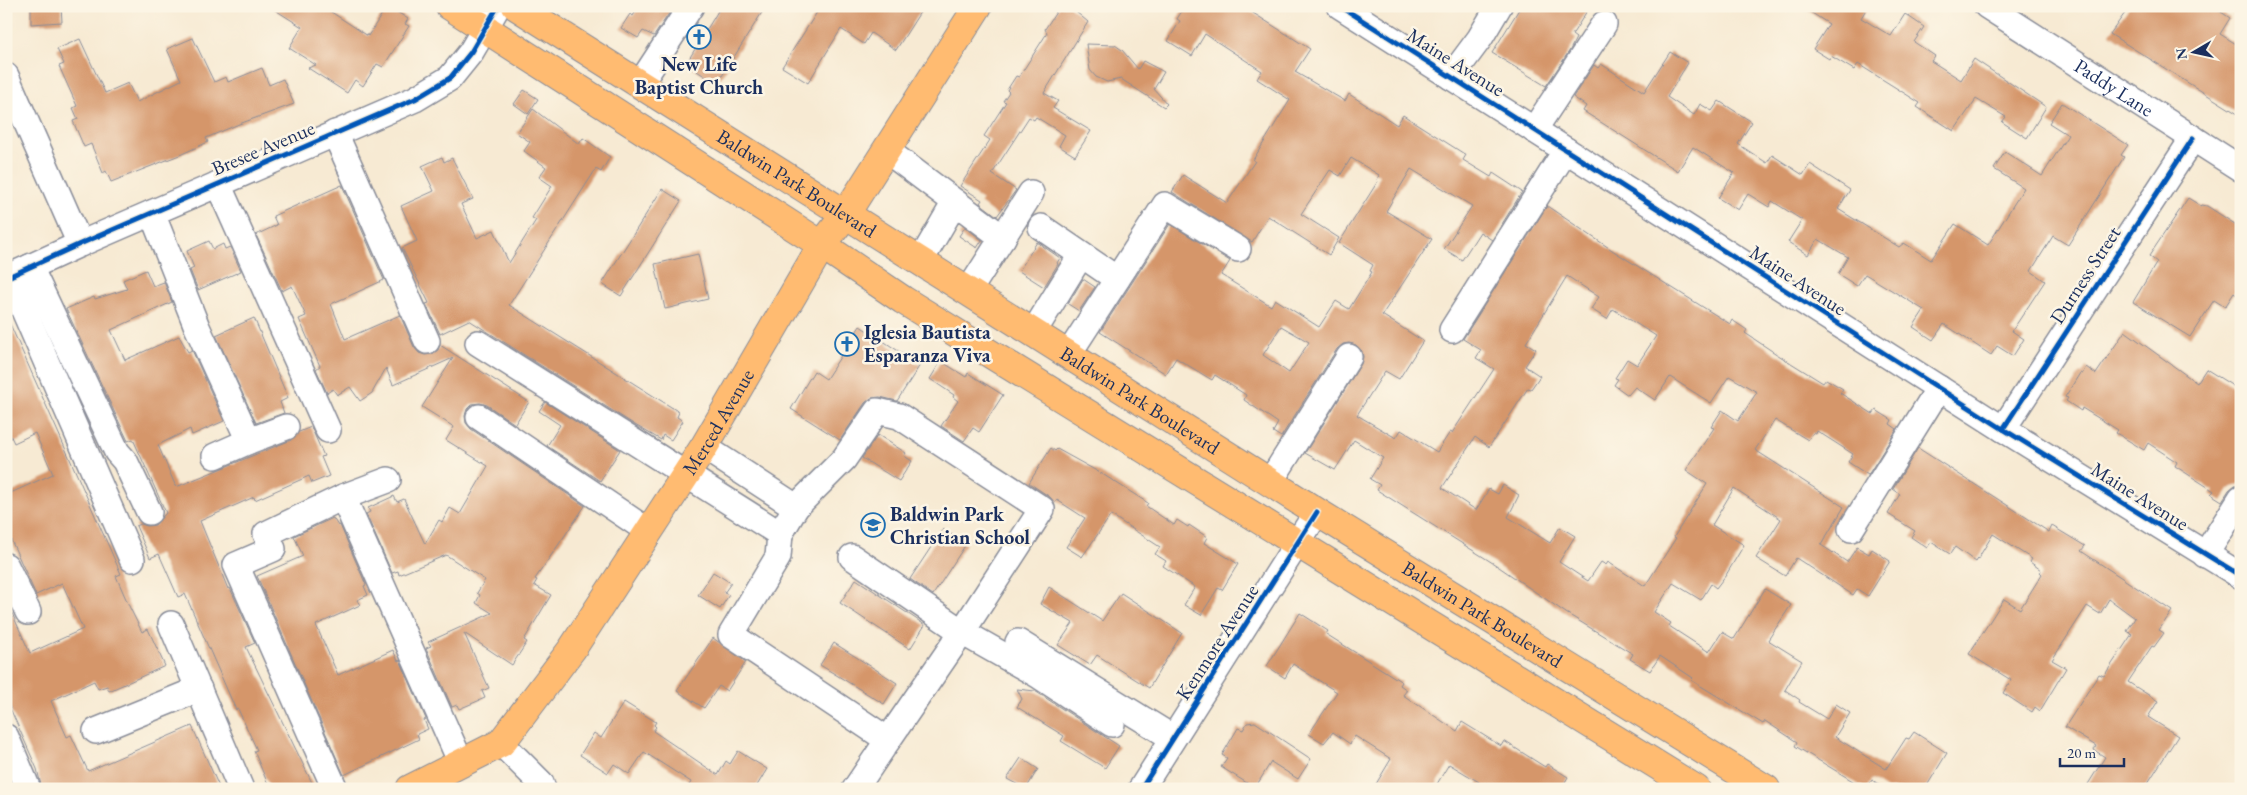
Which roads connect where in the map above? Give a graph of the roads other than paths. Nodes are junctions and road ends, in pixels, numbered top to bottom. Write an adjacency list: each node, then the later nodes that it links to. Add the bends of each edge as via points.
1 (450, 6): 8 (main road, Baldwin Park Boulevard)
2 (516, 6): 12 (main road, Baldwin Park Boulevard)
3 (691, 6): 12 (street)
4 (978, 6): 16 (main road, Merced Avenue)
5 (1340, 6): 11 (street, Maine Avenue)
6 (1499, 6): 11 (street)
7 (1987, 6): 15 (street, Paddy Lane)
8 (492, 17): 14 (street, Bresee Avenue, via 471,52 450,78 415,99); 27 (main road, Baldwin Park Boulevard)
9 (1604, 24): 13 (street)
10 (6, 76): 26 (street)
11 (1451, 77): 13 (street, Maine Avenue)
12 (640, 84): 23 (main road, Baldwin Park Boulevard)
13 (1534, 130): 17 (street, Maine Avenue)
14 (335, 133): 19 (street, Bresee Avenue); 36 (street)
15 (2193, 138): 18 (street, Paddy Lane); 43 (street, Durness Street)
16 (886, 150): 21 (street); 23 (main road, Merced Avenue)
17 (1566, 150): 34 (street); 40 (street, Maine Avenue)
18 (2241, 169)
19 (218, 184): 22 (street, Bresee Avenue); 44 (street)
20 (1031, 193): 25 (street)
21 (955, 202): 25 (street); 30 (street)
22 (152, 213): 26 (street, Bresee Avenue); 45 (street)
23 (845, 215): 27 (main road, Merced Avenue); 30 (main road, Baldwin Park Boulevard)
24 (1041, 227): 29 (street)
25 (1003, 238): 33 (street)
26 (80, 244): 31 (street, Bresee Avenue)
27 (822, 245): 46 (main road, Merced Avenue); 59 (main road, Baldwin Park Boulevard, via 903,300)
28 (1238, 249): 32 (street, via 1165,205)
29 (1081, 255): 32 (street); 35 (street)
30 (920, 262): 33 (main road, Baldwin Park Boulevard)
31 (15, 274): 54 (street, via 125,461); 62 (street)
32 (1117, 279): 38 (street)
33 (968, 292): 35 (main road, Baldwin Park Boulevard)
34 (1452, 330)
35 (1033, 333): 38 (main road, Baldwin Park Boulevard)
36 (427, 341)
37 (478, 343): 48 (street)
38 (1068, 355): 50 (main road, Baldwin Park Boulevard)
39 (1348, 357): 50 (street)
40 (1939, 388): 43 (street, Maine Avenue); 56 (street)
41 (479, 416): 57 (street)
42 (286, 427): 45 (street)
43 (2003, 428): 60 (street, Maine Avenue)
44 (328, 430)
45 (249, 441): 47 (street)
46 (704, 447): 48 (main road, Merced Avenue); 53 (street)
47 (215, 456)
48 (686, 474): 57 (main road, Merced Avenue); 58 (street)
49 (388, 480): 51 (street)
50 (1270, 482): 55 (main road, Baldwin Park Boulevard)
51 (343, 497): 76 (street); 80 (street, via 266,534 273,549 236,565)
52 (2241, 498): 60 (street)
53 (796, 507): 58 (street); 67 (street, via 844,459 877,412 899,416 1042,509)
54 (149, 512)
55 (1317, 512): 59 (street, Kenmore Avenue); 77 (main road, Baldwin Park Boulevard)
56 (1851, 529)
57 (648, 531): 75 (main road, Merced Avenue, via 572,649)
58 (780, 534): 74 (street, via 778,557 731,635)
59 (1298, 543): 73 (street, Kenmore Avenue); 85 (main road, Baldwin Park Boulevard)
60 (2206, 555): 64 (street, Maine Avenue)
61 (852, 557): 67 (street)
62 (132, 559)
63 (6, 566): 65 (street)
64 (2241, 576)
65 (28, 612)
66 (171, 624): 69 (street)
67 (962, 632): 70 (street, via 1038,675); 74 (street)
68 (1018, 642): 73 (street)
69 (199, 689): 71 (street); 79 (street)
70 (1112, 724)
71 (96, 731)
72 (6, 737): 78 (street)
73 (1173, 738): 84 (street, Kenmore Avenue)
74 (888, 740): 83 (street)
75 (502, 744): 76 (main road, Merced Avenue); 82 (street, via 541,783)
76 (461, 763): 81 (main road, Merced Avenue)
77 (1751, 785)
78 (28, 789)
79 (241, 789)
80 (335, 789)
81 (410, 789)
82 (543, 789)
83 (855, 789)
84 (1141, 789)
85 (1696, 789)

